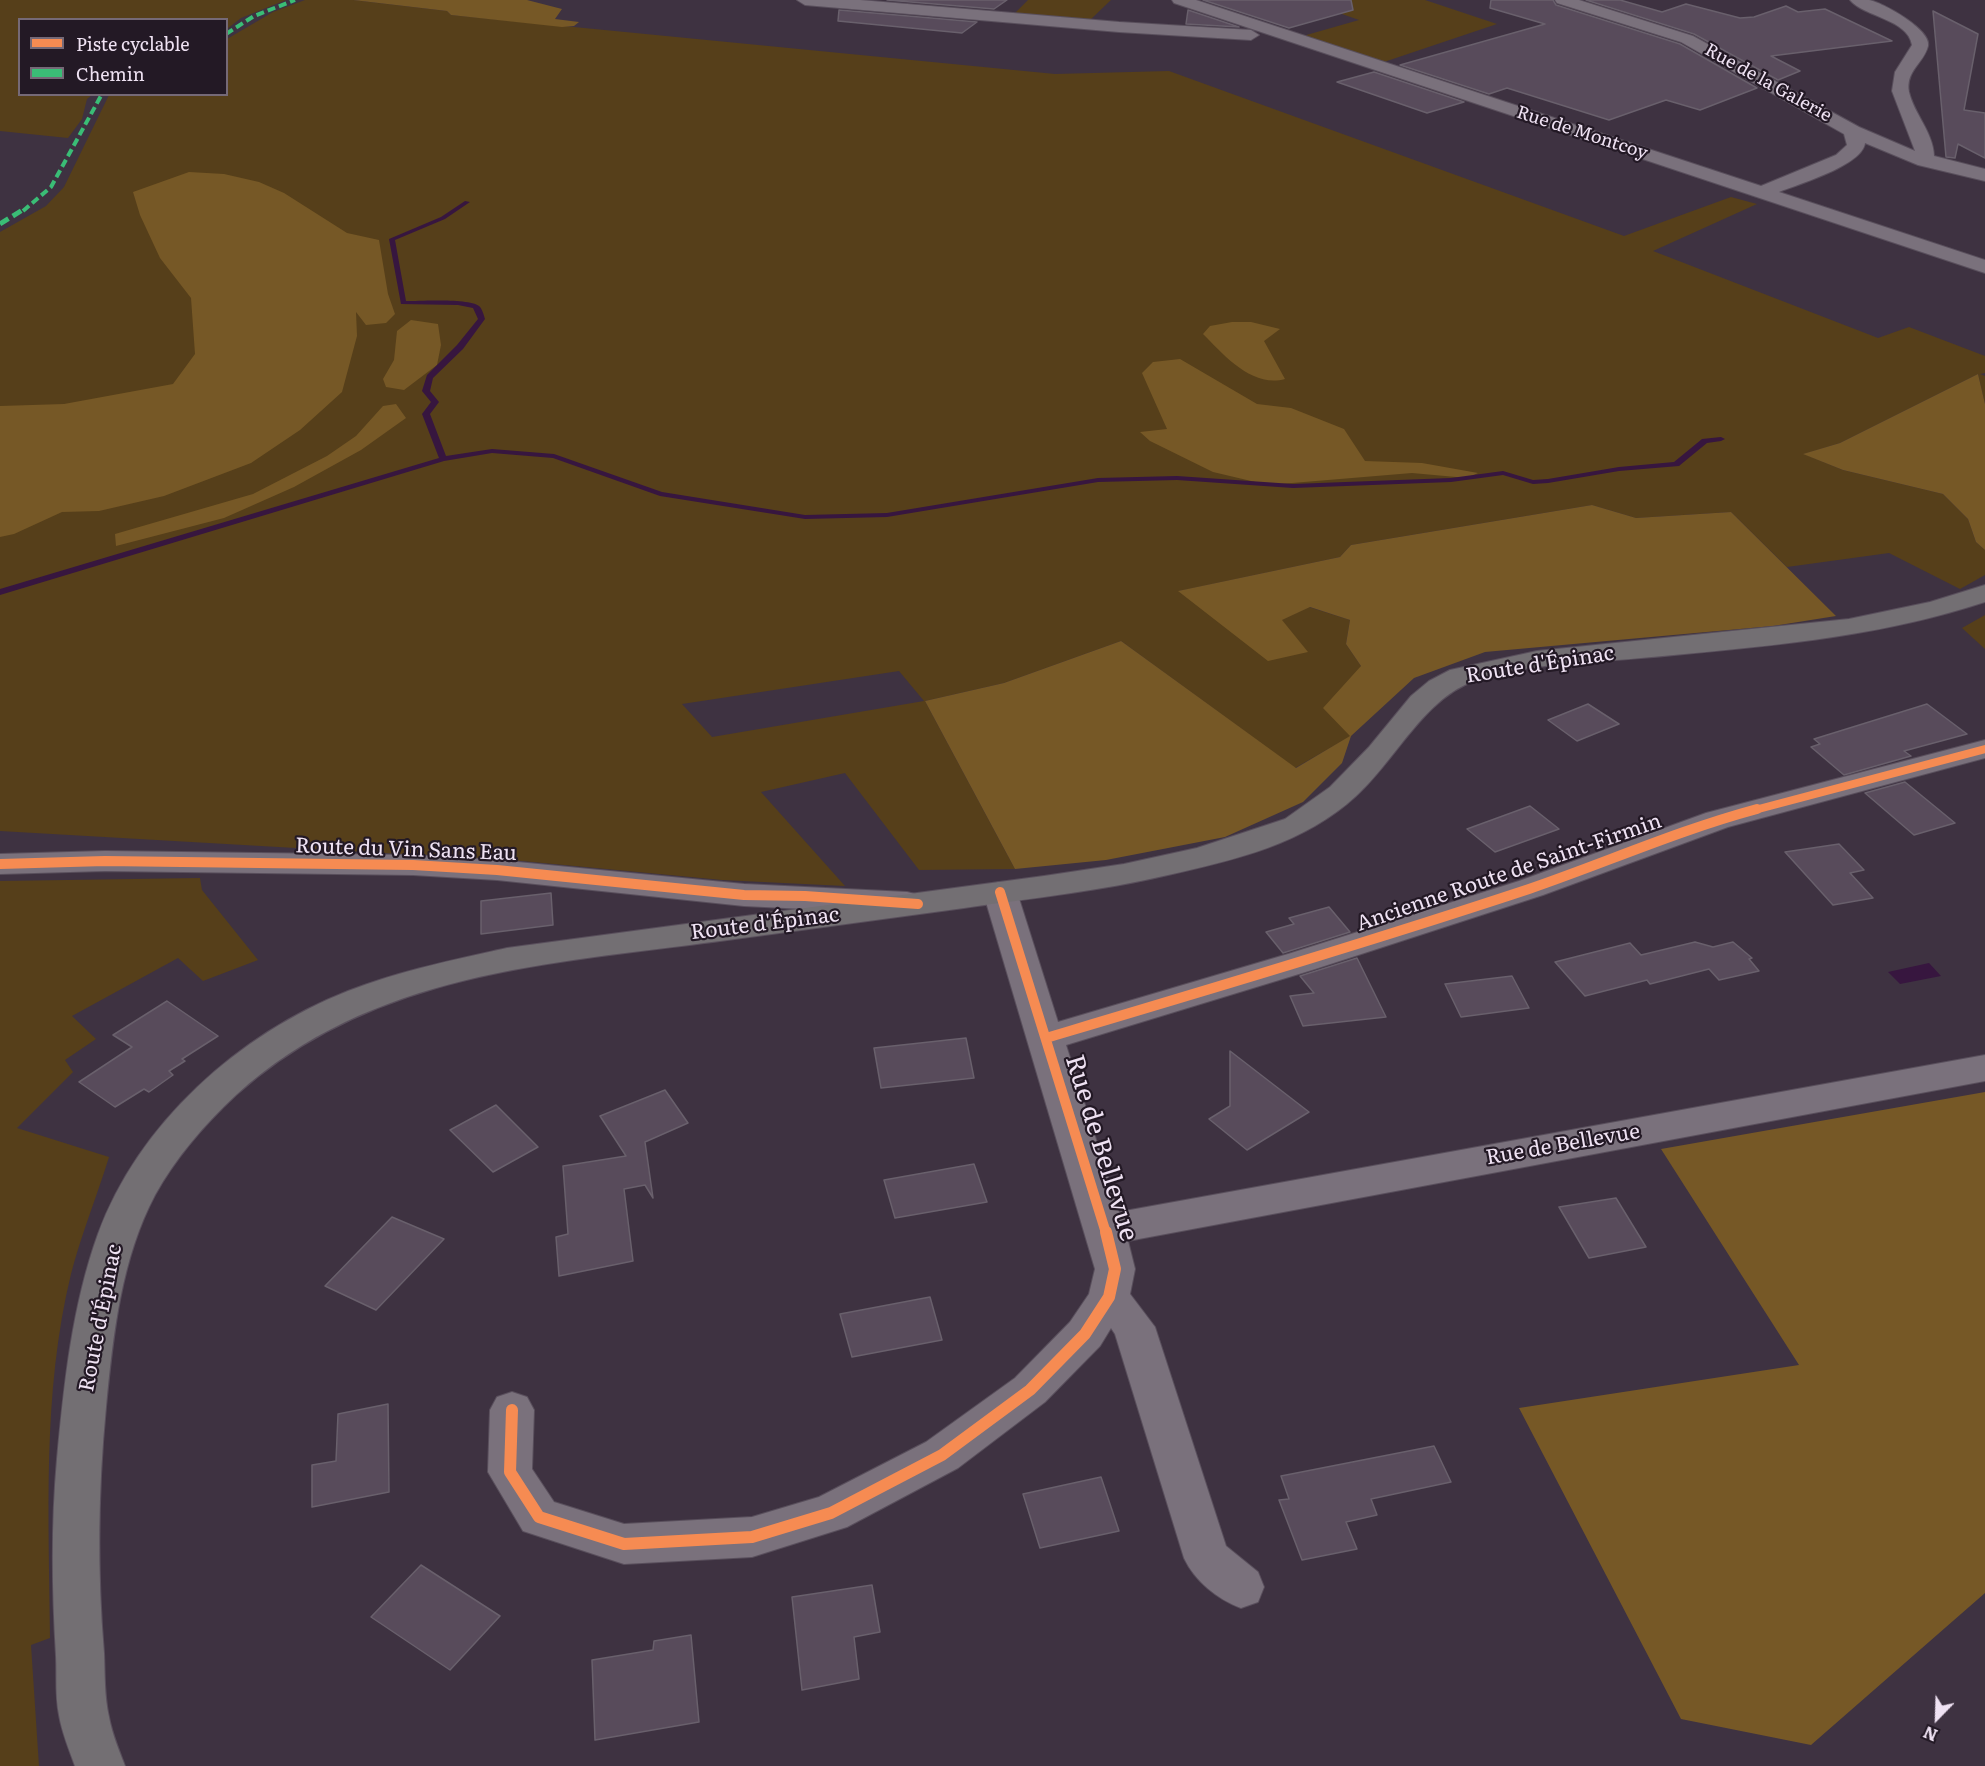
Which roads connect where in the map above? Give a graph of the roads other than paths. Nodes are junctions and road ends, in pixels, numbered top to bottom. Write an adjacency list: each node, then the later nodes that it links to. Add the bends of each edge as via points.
1 (805, 0): 5 (street, via 1119,27)
2 (1179, 0): 5 (street, Rue de Montcoy)
3 (1563, 0): 6 (street, Rue de la Galerie, via 1687,39)
4 (1858, 0): 7 (street, via 1906,25 1919,38 1920,45 1900,82 1922,137)
5 (1282, 34): 9 (street, Rue de Montcoy)
6 (1853, 131): 7 (street); 9 (street, Rue de la Galerie, via 1856,146 1843,159)
7 (1925, 161): 8 (street)
8 (1985, 175)
9 (1761, 192): 10 (street, Rue de Montcoy)
10 (1985, 267)
11 (1985, 593): 14 (main road, Route d'Épinac, via 1863,627 1566,657 1458,677 1433,691 1341,793 1286,830 1187,861)
12 (1985, 749): 16 (street, Ancienne Route de Saint-Firmin, via 1717,820 1531,888)
13 (0, 864): 15 (street, Route du Vin Sans Eau, via 105,861 412,865 744,895)
14 (1000, 892): 15 (main road, Route d'Épinac); 16 (street, Rue de Bellevue)
15 (918, 904): 22 (main road, Route d'Épinac, via 507,958 421,979 338,1009 270,1048 219,1087 171,1139 134,1196 106,1276 87,1375 75,1495 77,1622 84,1720)
16 (1046, 1038): 18 (street, Rue de Bellevue)
17 (1985, 1068): 18 (street, Rue de Bellevue)
18 (1105, 1230): 19 (street, Rue de Bellevue, via 1115,1269)
19 (1109, 1297): 20 (street, Rue de Bellevue, via 1085,1334 1030,1390 942,1455 831,1513 752,1537 624,1544 539,1516 510,1472); 21 (street, via 1134,1327 1207,1557)
20 (512, 1410)
21 (1241, 1587)
22 (100, 1766)

